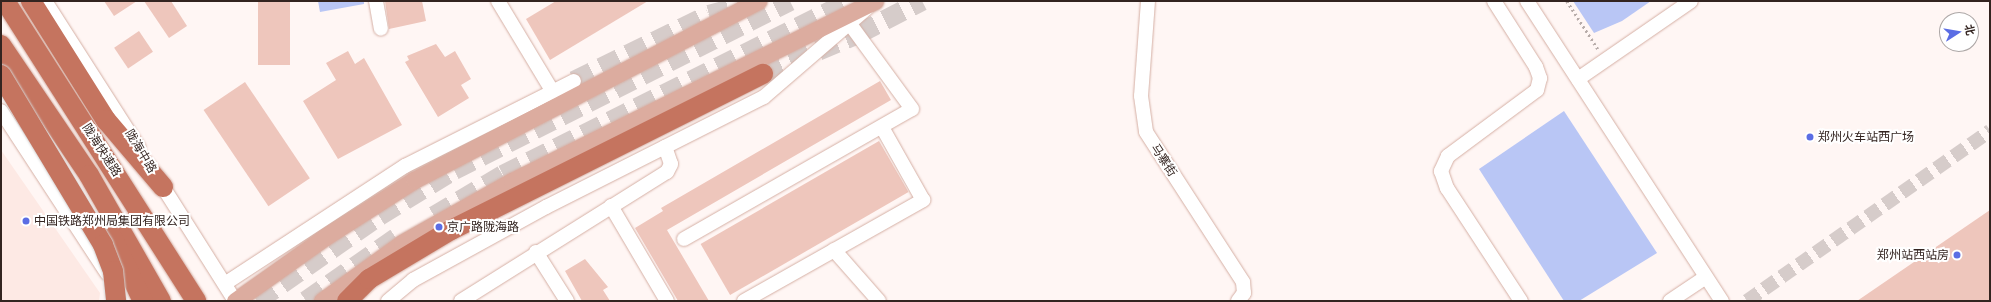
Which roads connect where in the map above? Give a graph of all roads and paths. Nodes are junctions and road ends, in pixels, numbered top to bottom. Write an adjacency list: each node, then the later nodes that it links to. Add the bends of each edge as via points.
1 (5, 1): 40 (highway, 陇海快速路)
2 (31, 1): 27 (highway, via 106,120)
3 (45, 1): 27 (street, 陇海中路)
4 (376, 1): 15 (street)
5 (498, 1): 22 (street)
6 (758, 1): 13 (main road)
7 (875, 1): 14 (street); 42 (main road, via 512,181 402,242)
8 (1148, 1): 51 (street, 马寨街, via 1141,96 1146,132 1243,282 1244,293)
9 (1494, 1): 52 (street, via 1536,67 1540,78 1537,90 1448,156 1441,171 1447,188)
10 (1527, 1): 20 (street)
11 (1567, 1): 17 (path)
12 (1692, 1): 17 (street)
13 (737, 6): 41 (main road, via 414,180 324,237)
14 (850, 24): 24 (street, via 911,104 912,109 904,117); 25 (street, via 764,97)
15 (381, 28)
16 (1, 45): 26 (highway, 陇海快速路)
17 (1606, 60): 20 (street)
18 (763, 74): 34 (highway, via 451,230)
19 (1, 75): 32 (highway, bridge, via 103,245)
20 (1578, 79): 33 (street)
21 (574, 81): 22 (street)
22 (553, 92): 35 (street, via 405,166)
23 (1, 111): 37 (street)
24 (883, 129): 29 (street); 30 (street, via 923,200)
25 (665, 147): 28 (street, via 671,164 667,172); 45 (street, via 546,207 413,280)
26 (89, 175): 38 (highway, via 119,254); 39 (highway, 陇海快速路)
27 (163, 187): 35 (street, 陇海中路)
28 (611, 206): 31 (street); 48 (street)
29 (684, 239)
30 (834, 250): 49 (street); 50 (street)
31 (536, 252): 46 (street); 47 (street)
32 (113, 271): 36 (highway, bridge); 38 (highway, via 125,289)
33 (1706, 277): 53 (street); 54 (street)
34 (369, 279): 43 (highway); 44 (highway)
35 (226, 284): 41 (street, 陇海中路)
36 (116, 301)
37 (124, 301)
38 (143, 301)
39 (161, 301)
40 (196, 301)
41 (235, 301)
42 (322, 301)
43 (335, 301)
44 (347, 301)
45 (388, 301)
46 (461, 301)
47 (567, 301)
48 (667, 301)
49 (744, 301)
50 (879, 301)
51 (1238, 301)
52 (1521, 301)
53 (1670, 301)
54 (1722, 301)

